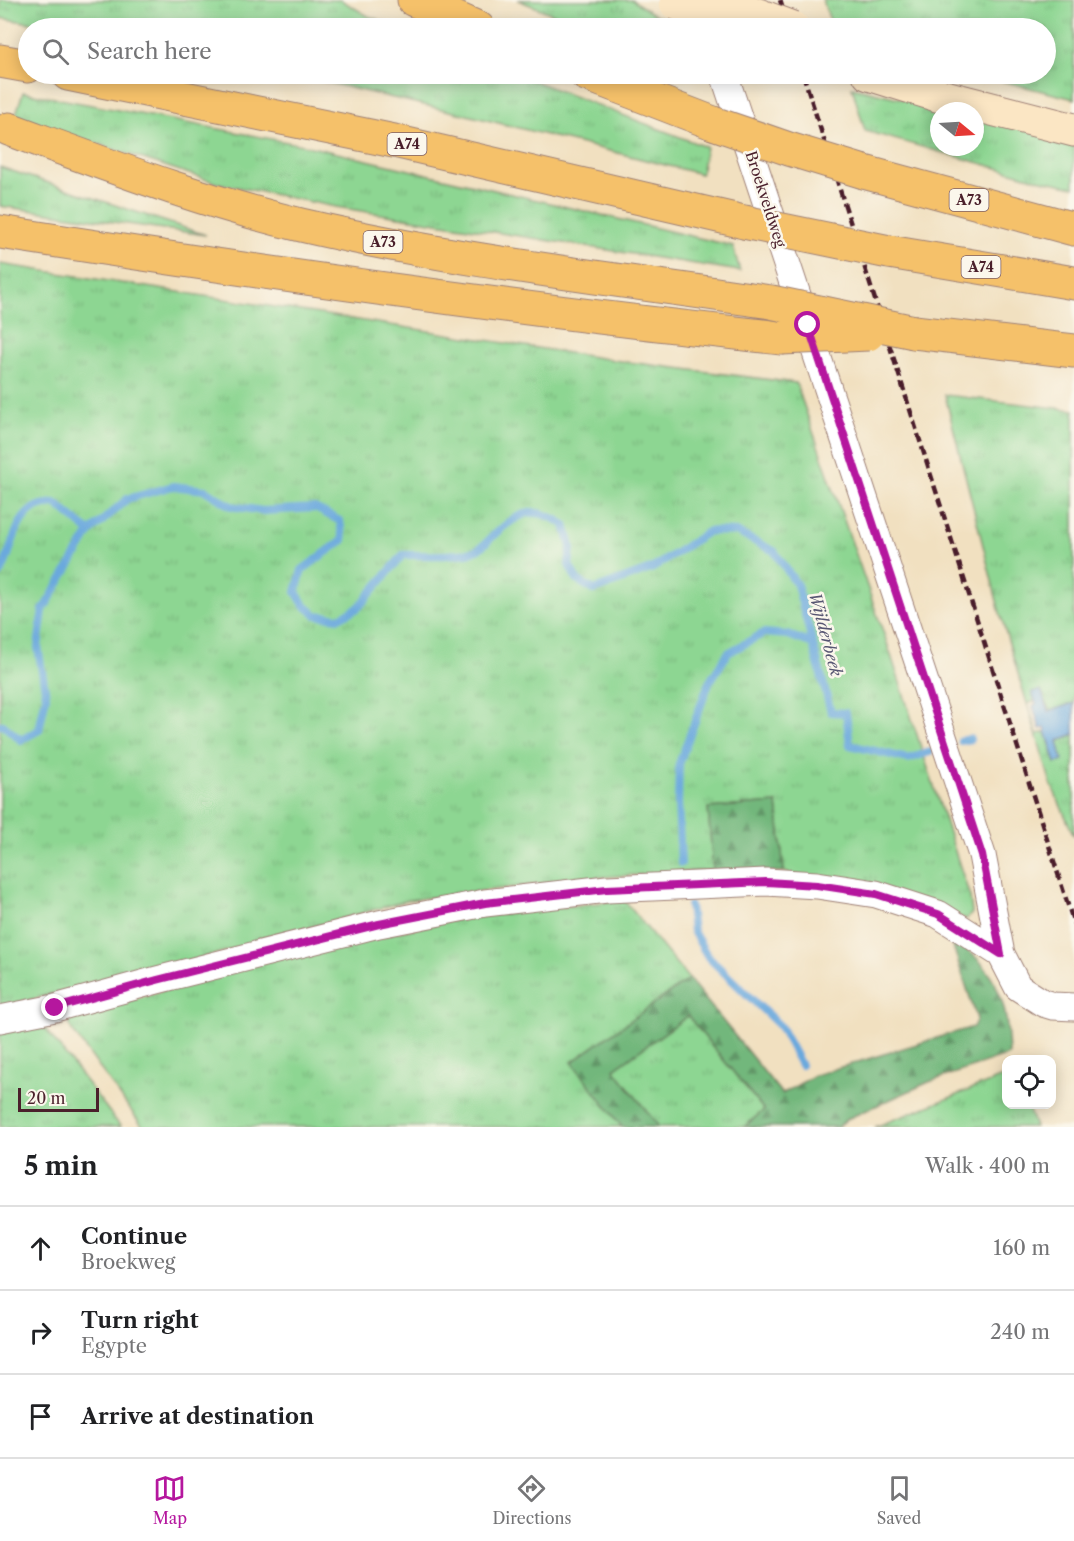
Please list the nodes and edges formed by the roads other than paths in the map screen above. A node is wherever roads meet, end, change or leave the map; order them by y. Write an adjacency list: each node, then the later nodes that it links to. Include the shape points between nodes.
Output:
1 (414, 0): 4 (highway)
2 (718, 0): 7 (main road, bridge)
3 (681, 1): 5 (street); 6 (main road, bridge)
4 (455, 18)
5 (699, 18)
6 (720, 18)
7 (766, 18)
8 (0, 61): 9 (highway)
9 (18, 64)
10 (117, 84): 20 (highway, A74, bridge, via 394,141 744,222 889,252)
11 (612, 84): 18 (highway, A73, bridge, via 789,149)
12 (727, 84): 21 (street, Broekveldweg)
13 (901, 84): 17 (main road)
14 (970, 84): 15 (main road)
15 (1074, 110)
16 (9, 129): 22 (highway, A73, bridge, via 194,196 301,225 407,247 771,302)
17 (1074, 130)
18 (1074, 229)
19 (0, 232): 21 (highway, via 626,321)
20 (1074, 283)
21 (795, 332): 22 (highway, bridge); 24 (street, Broekveldweg, via 982,855)
22 (914, 332): 23 (highway, A73)
23 (1074, 351)
24 (1001, 954): 25 (street, via 1018,987 1042,1003); 26 (street, via 938,914 876,894 766,882 607,889 485,903 379,924)
25 (1074, 1007)
26 (0, 1019)

